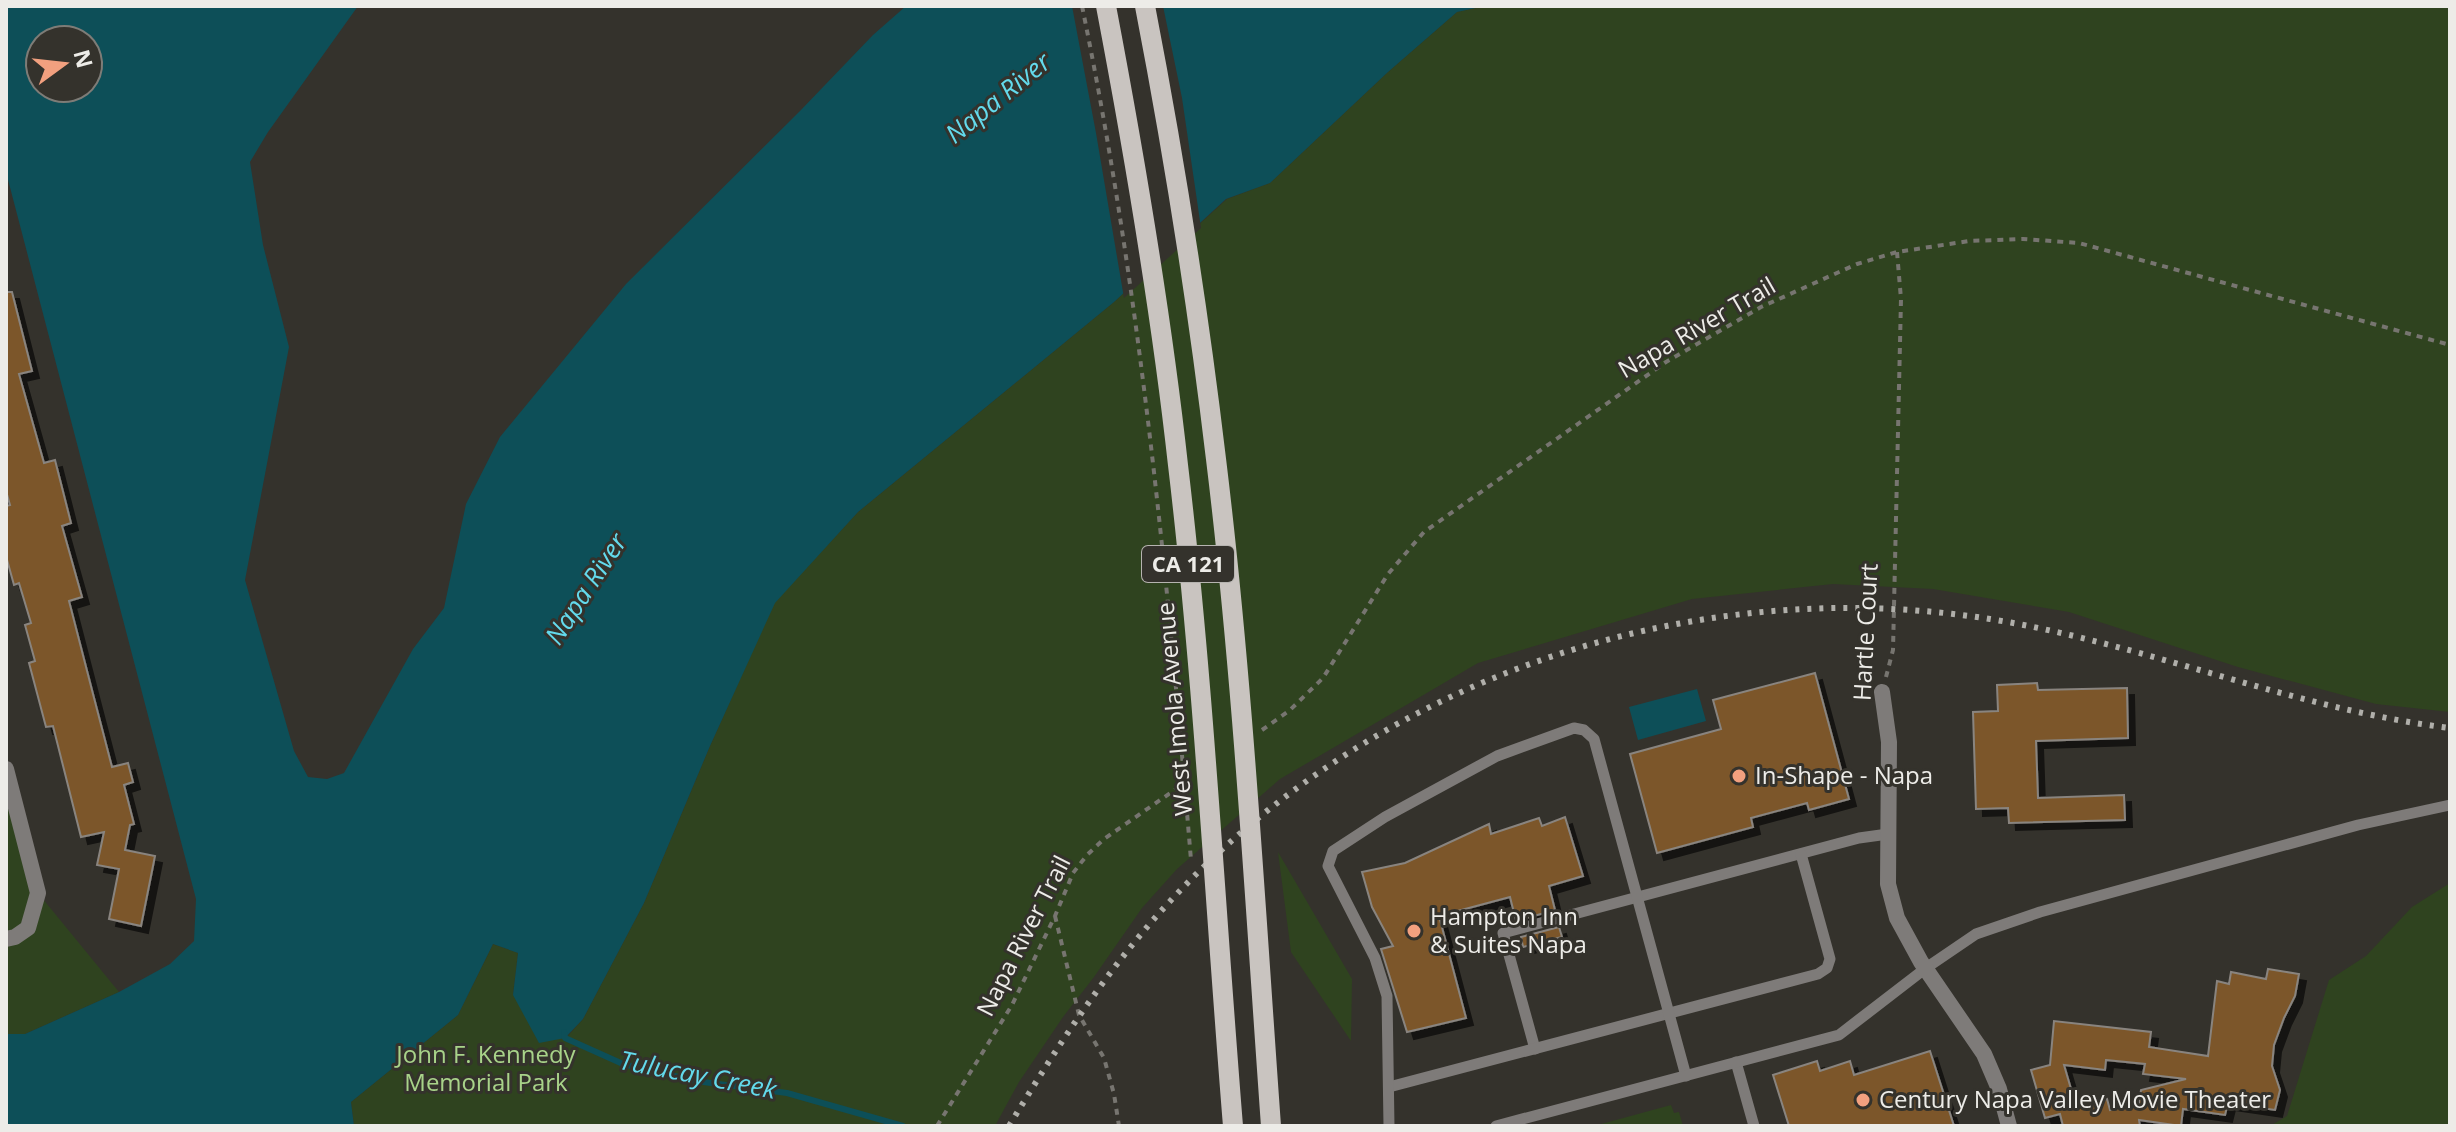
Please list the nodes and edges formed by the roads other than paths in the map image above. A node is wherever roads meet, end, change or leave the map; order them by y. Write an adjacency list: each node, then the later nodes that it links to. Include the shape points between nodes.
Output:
1 (1106, 6): 16 (main road, West Imola Avenue / CA 121, bridge, via 1154,285 1178,464)
2 (1145, 6): 17 (main road, CA 121, bridge, via 1166,114 1216,459)
3 (1882, 692): 6 (street, Hartle Court, via 1889,742)
4 (6, 769): 9 (street, via 38,893 28,928)
5 (2450, 805): 10 (lane, via 2040,912 1976,934)
6 (1888, 834): 7 (lane); 10 (street, Hartle Court, via 1888,884 1897,918)
7 (1801, 854): 8 (lane); 11 (lane, via 1830,959 1827,968)
8 (1637, 898): 11 (lane); 12 (lane, via 1503,933); 15 (lane, via 1594,739 1574,728 1497,756 1333,851 1328,866 1375,958 1387,996)
9 (6, 939)
10 (1926, 968): 13 (lane, via 1839,1035); 21 (street, Hartle Court, via 1984,1054)
11 (1668, 1013): 12 (lane); 14 (lane)
12 (1535, 1049): 15 (lane)
13 (1736, 1062): 14 (lane); 20 (lane)
14 (1686, 1076): 19 (lane)
15 (1389, 1087): 18 (lane)
16 (1233, 1126)
17 (1271, 1126)
18 (1389, 1126)
19 (1496, 1126)
20 (1754, 1126)
21 (2009, 1126)

